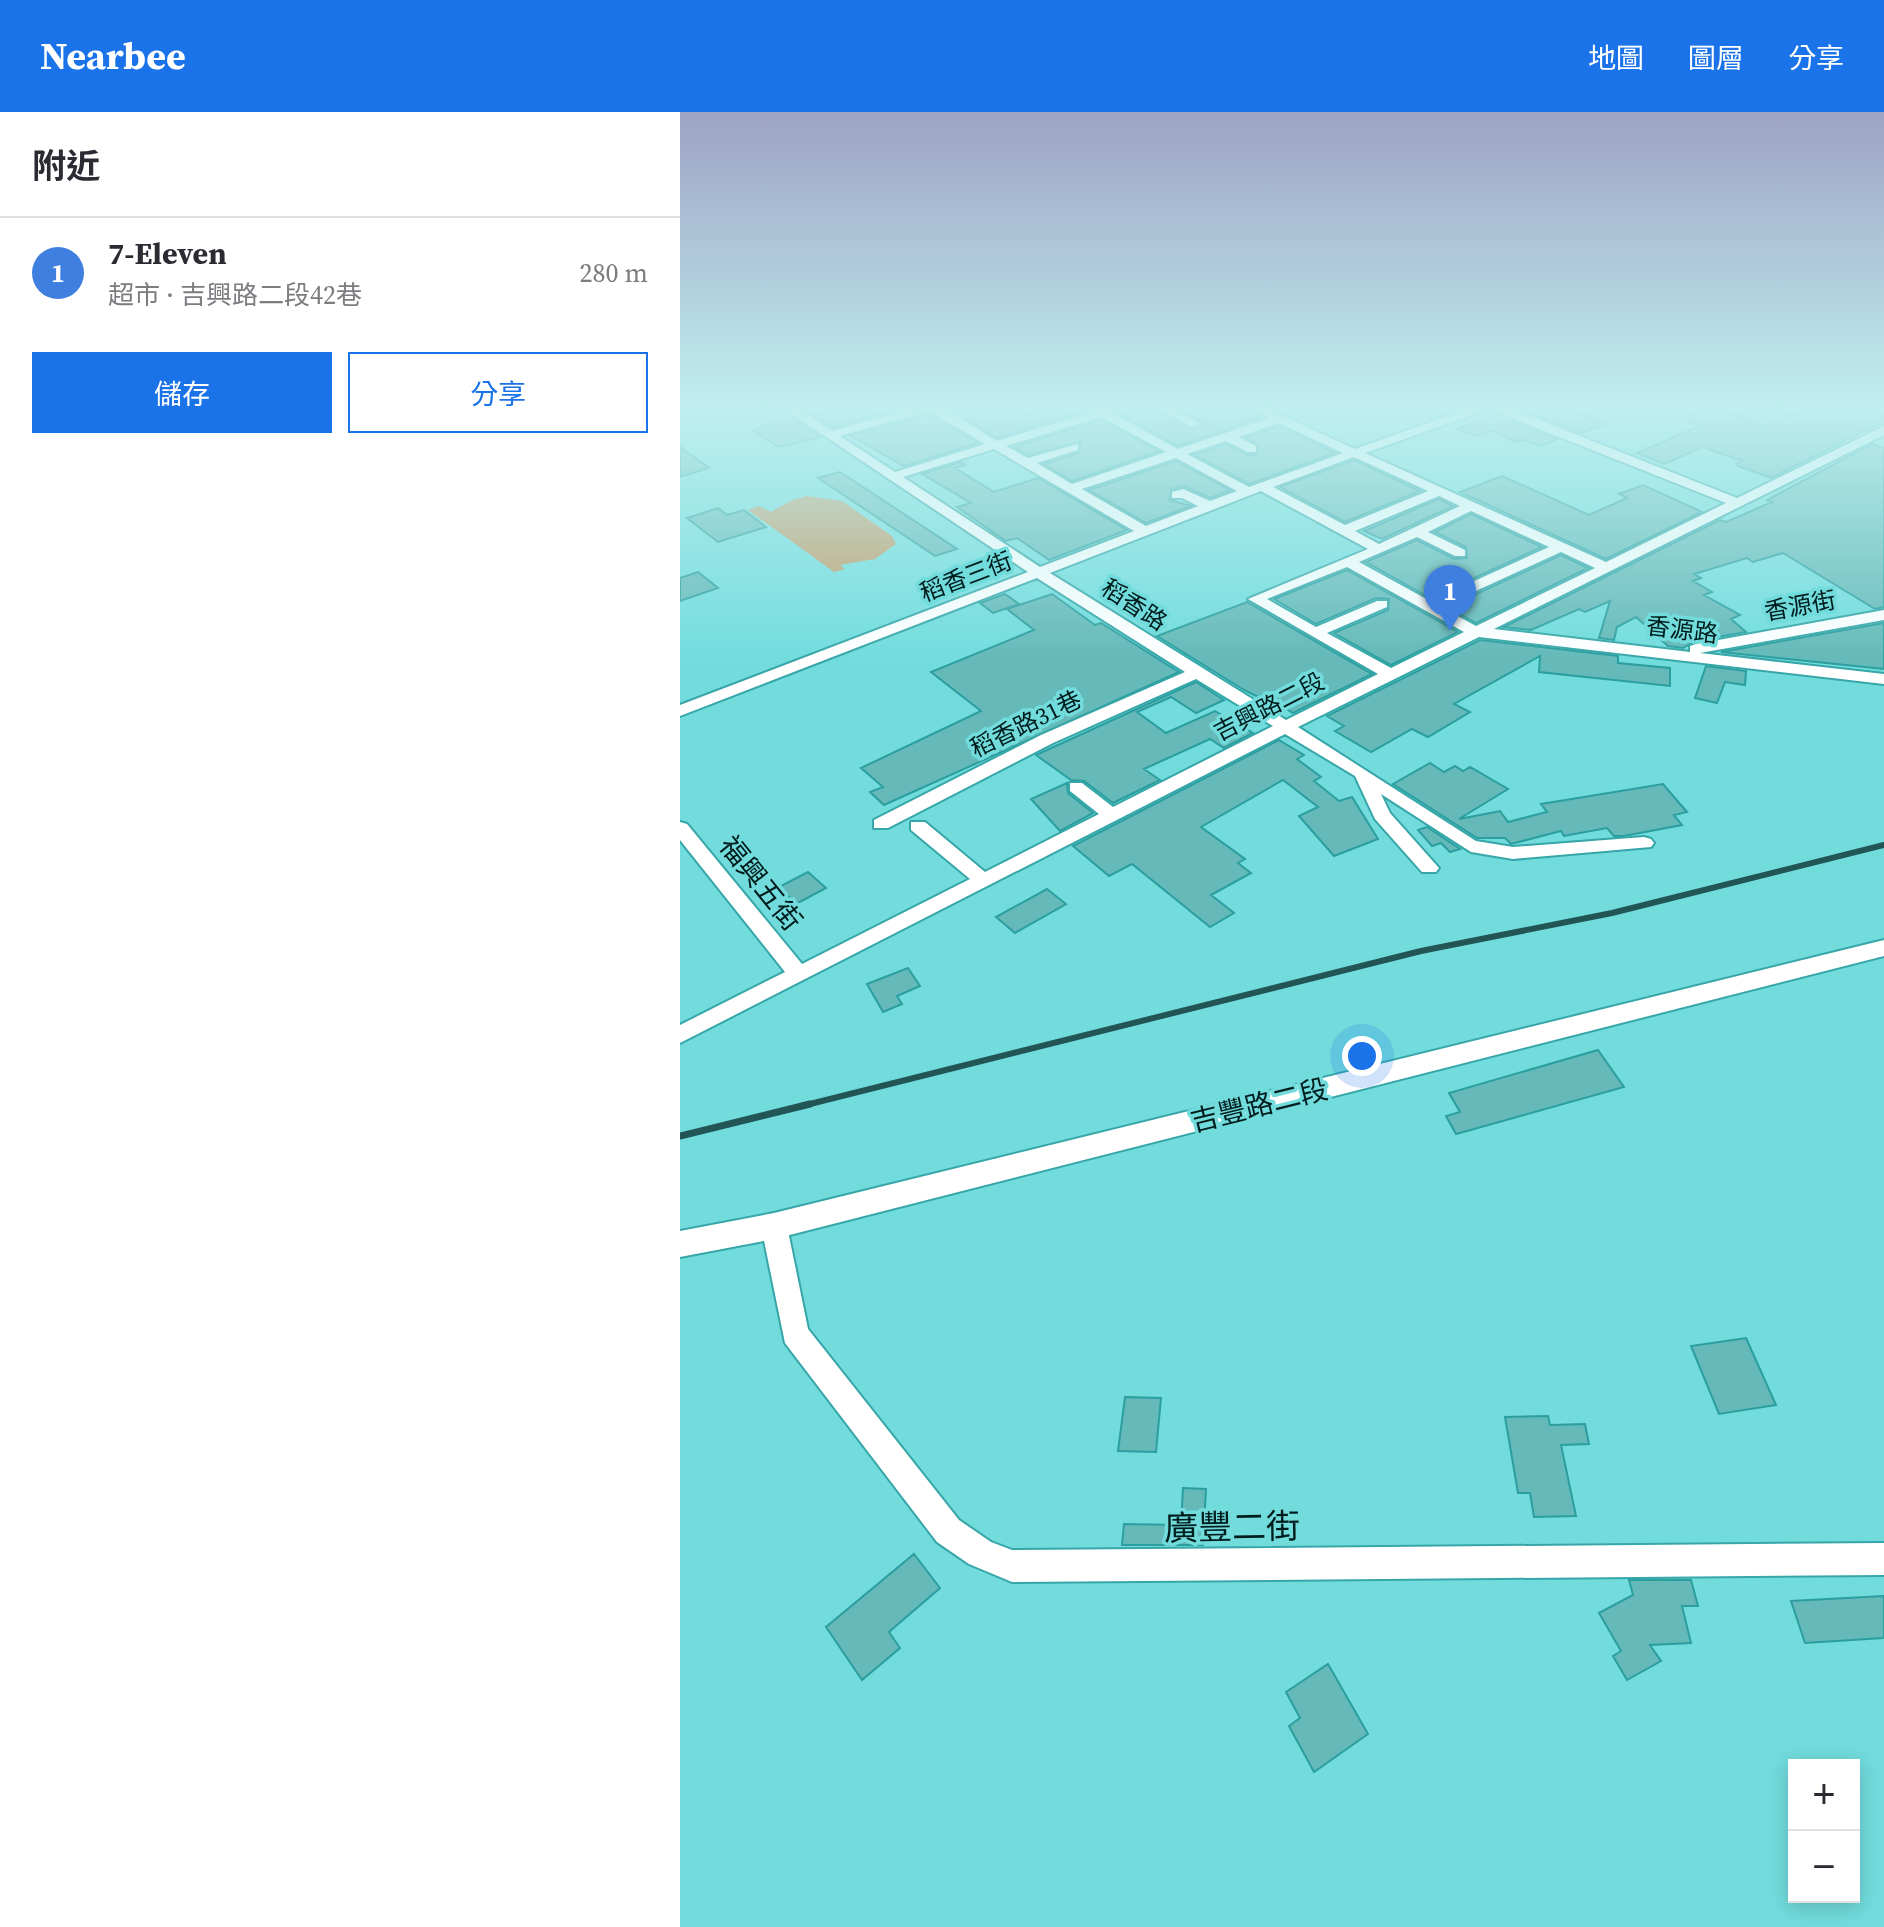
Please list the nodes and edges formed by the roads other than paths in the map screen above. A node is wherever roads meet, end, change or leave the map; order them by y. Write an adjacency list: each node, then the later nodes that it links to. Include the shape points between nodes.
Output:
1 (917, 491): 20 (street, 稻香路)
2 (1077, 491): 12 (street)
3 (1252, 491): 11 (street, 稻香三街)
4 (1260, 491): 13 (street)
5 (1440, 491): 10 (street); 13 (street)
6 (1707, 491): 9 (street)
7 (1763, 491): 9 (street, 吉興路二段)
8 (1177, 495): 11 (street, via 1184,493)
9 (1738, 503): 19 (street, 吉興路二段)
10 (1472, 506): 14 (street); 15 (street)
11 (1211, 507): 12 (street, 稻香三街)
12 (1145, 531): 20 (street, 稻香三街)
13 (1343, 531): 16 (street)
14 (1416, 531): 16 (street); 17 (street)
15 (1563, 546): 19 (street); 22 (street)
16 (1379, 549): 18 (street)
17 (1460, 553)
18 (1348, 562): 22 (street); 25 (street, via 1255,599)
19 (1607, 568): 24 (street, 吉興路二段)
20 (1043, 573): 27 (street, 稻香路); 30 (street, 稻香三街)
21 (1382, 604): 25 (street)
22 (1430, 607): 24 (street)
23 (1884, 615): 26 (street, 香源街)
24 (1475, 632): 26 (street, 香源路); 28 (street, 吉興路二段)
25 (1314, 633): 28 (street)
26 (1677, 653): 29 (street, 香源路)
27 (1196, 673): 31 (street, 稻香路); 35 (street, 稻香路31巷, via 1047,739)
28 (1391, 675): 31 (street, 吉興路二段)
29 (1884, 679)
30 (680, 711)
31 (1287, 726): 32 (street, 稻香路); 34 (street, 吉興路二段)
32 (1362, 773): 38 (street, 稻香路, via 1471,846 1513,853); 39 (street, via 1382,815)
33 (1076, 787): 34 (street)
34 (1113, 816): 40 (street, 吉興路二段)
35 (881, 824)
36 (918, 826): 40 (street)
37 (680, 828): 42 (street, 福興五街)
38 (1644, 843)
39 (1429, 868)
40 (985, 882): 42 (street, 吉興路二段)
41 (1884, 948): 44 (main road, 吉豐路二段)
42 (798, 974): 43 (street, 吉興路二段)
43 (680, 1035)
44 (774, 1226): 45 (main road, 吉豐路二段); 46 (street, 廣豐二街, via 795,1334 948,1531 1012,1566)
45 (680, 1244)
46 (1884, 1559)

